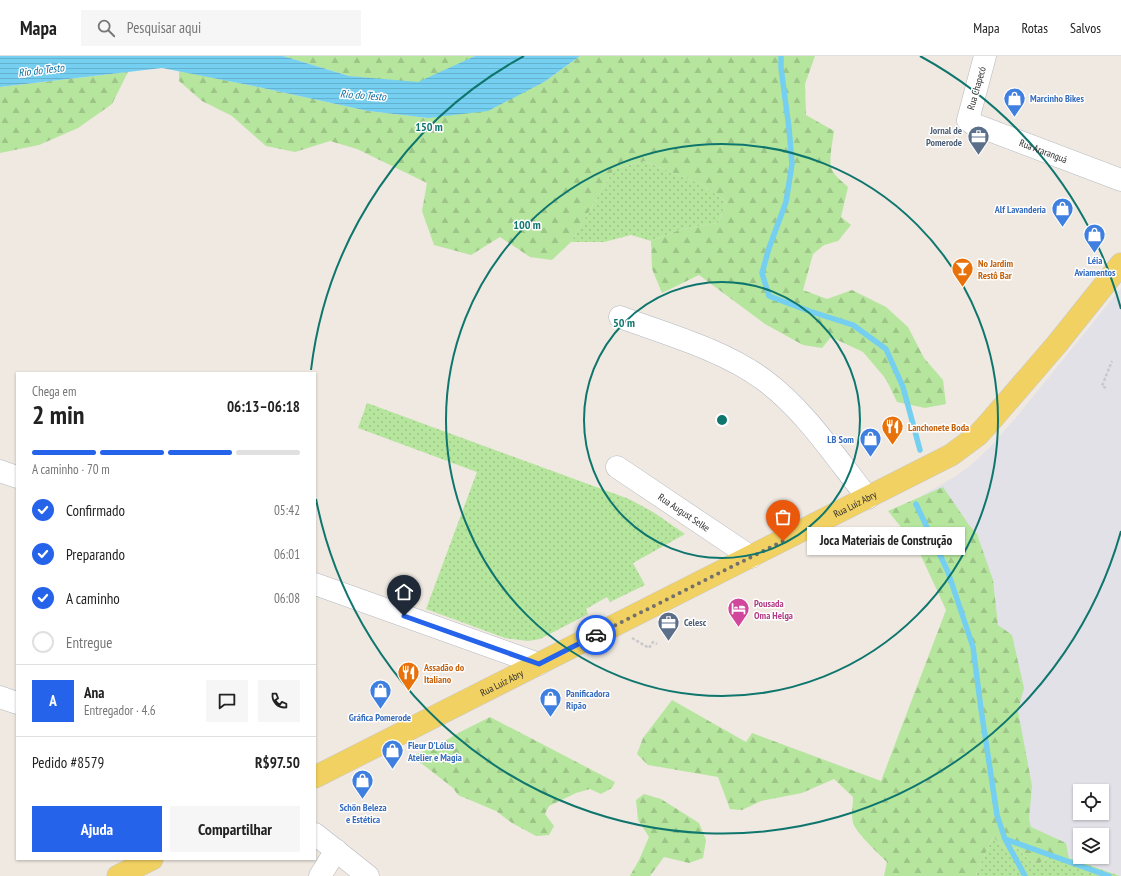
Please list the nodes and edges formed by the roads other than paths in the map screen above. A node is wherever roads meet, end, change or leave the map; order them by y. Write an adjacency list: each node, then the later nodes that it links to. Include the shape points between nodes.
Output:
1 (985, 56): 2 (street, Rua Chapecó)
2 (968, 120): 3 (street, Rua Araranguá)
3 (1121, 180)
4 (1121, 264): 9 (main road, Rua Luiz Abry, via 1057,344 978,435 952,455)
5 (620, 317): 9 (street, via 716,353 764,379 803,416)
6 (617, 467): 10 (street, Rua August Selke)
7 (0, 471): 8 (street)
8 (16, 477)
9 (868, 498): 10 (main road, Rua Luiz Abry)
10 (750, 557): 12 (main road, Rua Luiz Abry)
11 (316, 584): 12 (street)
12 (539, 664): 15 (main road, Rua Luiz Abry)
13 (0, 697): 14 (street)
14 (16, 703)
15 (316, 776)
16 (316, 835): 17 (street)
17 (336, 850): 20 (street); 21 (street)
18 (150, 860): 19 (main road)
19 (118, 876)
20 (320, 876)
21 (368, 876)

